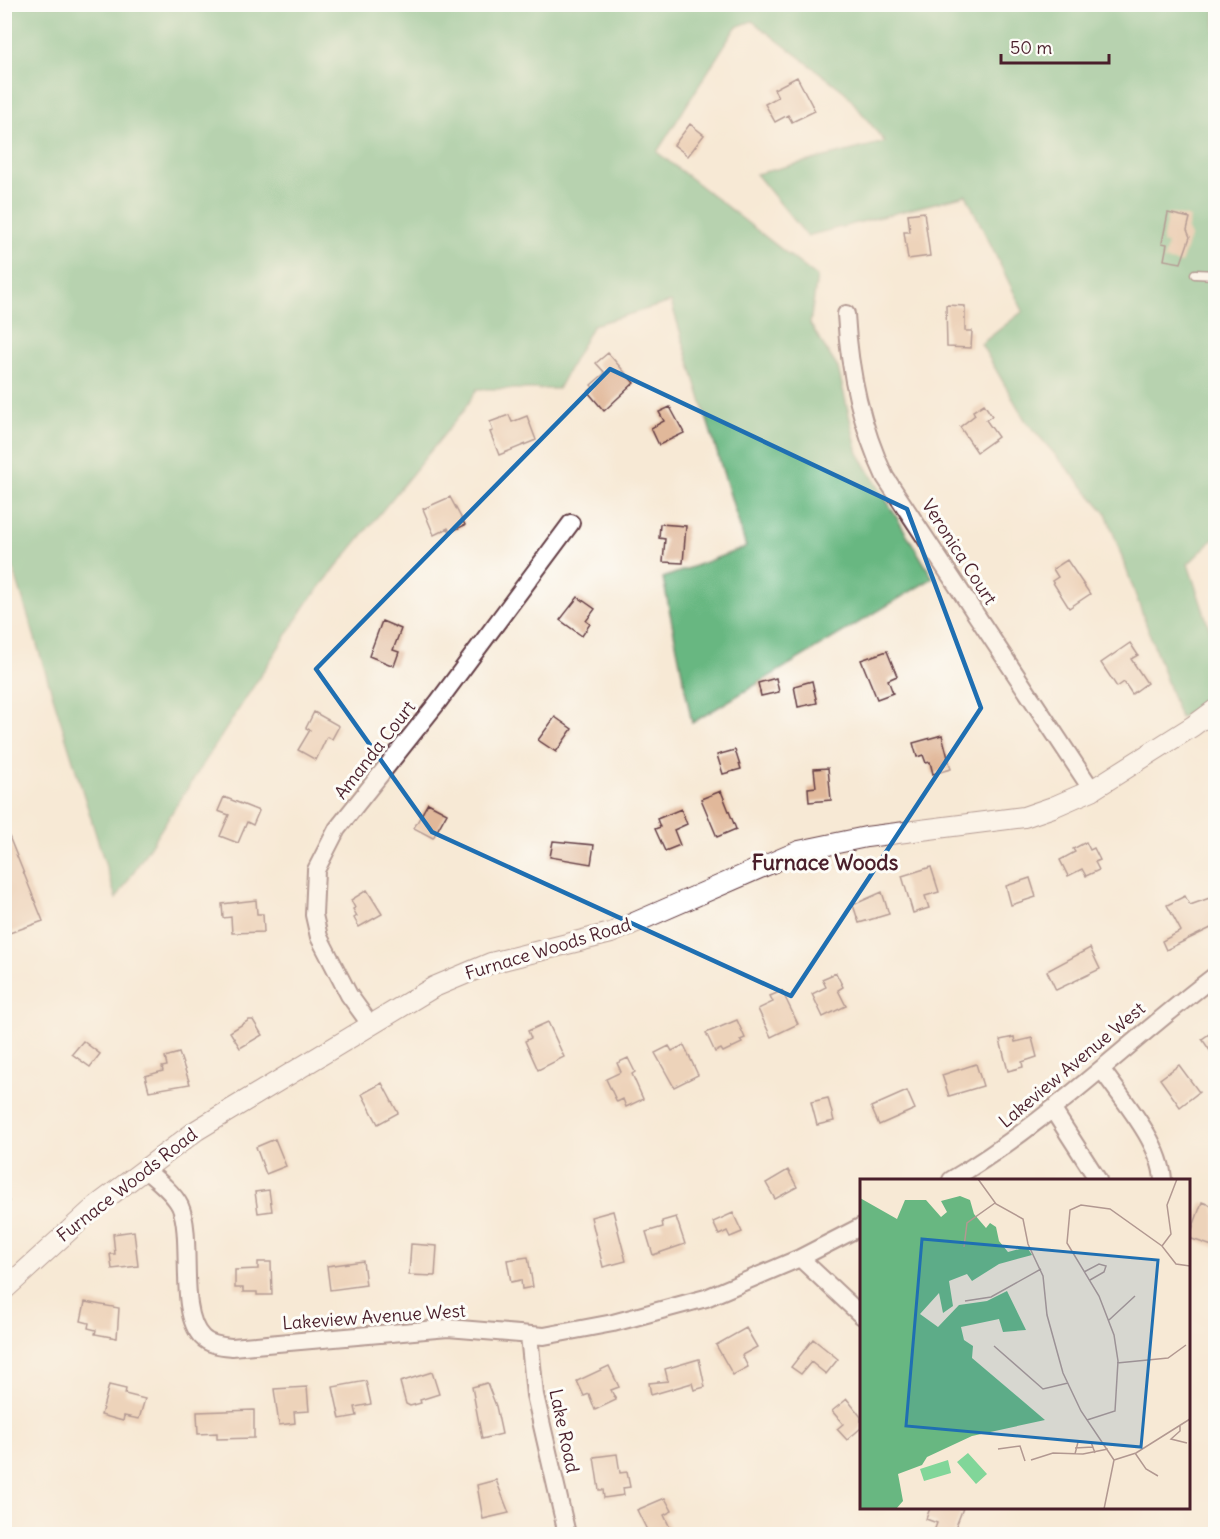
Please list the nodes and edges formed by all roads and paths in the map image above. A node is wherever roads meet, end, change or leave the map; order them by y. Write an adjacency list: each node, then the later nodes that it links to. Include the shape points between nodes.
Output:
1 (1195, 274): 2 (lane)
2 (1215, 275)
3 (846, 314): 6 (street, Veronica Court, via 861,415 885,477)
4 (571, 524): 8 (street, Amanda Court, via 337,829 316,870 314,915 319,937 349,995)
5 (1215, 709): 6 (street, Furnace Woods Road)
6 (1092, 790): 8 (street, Furnace Woods Road, via 1023,816 866,837 799,851 610,933 491,963 434,987)
7 (1215, 975): 9 (street, Lakeview Avenue West, via 1160,1017)
8 (370, 1024): 11 (street, Furnace Woods Road, via 197,1130)
9 (1102, 1070): 10 (street, Lakeview Avenue West); 14 (street, via 1140,1124 1160,1160)
10 (1053, 1110): 12 (street, Lakeview Avenue West); 13 (street)
11 (144, 1169): 17 (street, Furnace Woods Road, via 96,1206); 19 (street, Lakeview Avenue West, via 179,1205 186,1240 191,1311 203,1339 232,1347 448,1328)
12 (953, 1179)
13 (1097, 1179)
14 (1163, 1179)
15 (860, 1228): 16 (street, Lakeview Avenue West)
16 (800, 1258): 18 (street); 19 (street, Lakeview Avenue West, via 706,1298 613,1323 544,1336)
17 (4, 1290)
18 (860, 1315)
19 (529, 1335): 20 (street, Lake Road, via 535,1395)
20 (567, 1534)

